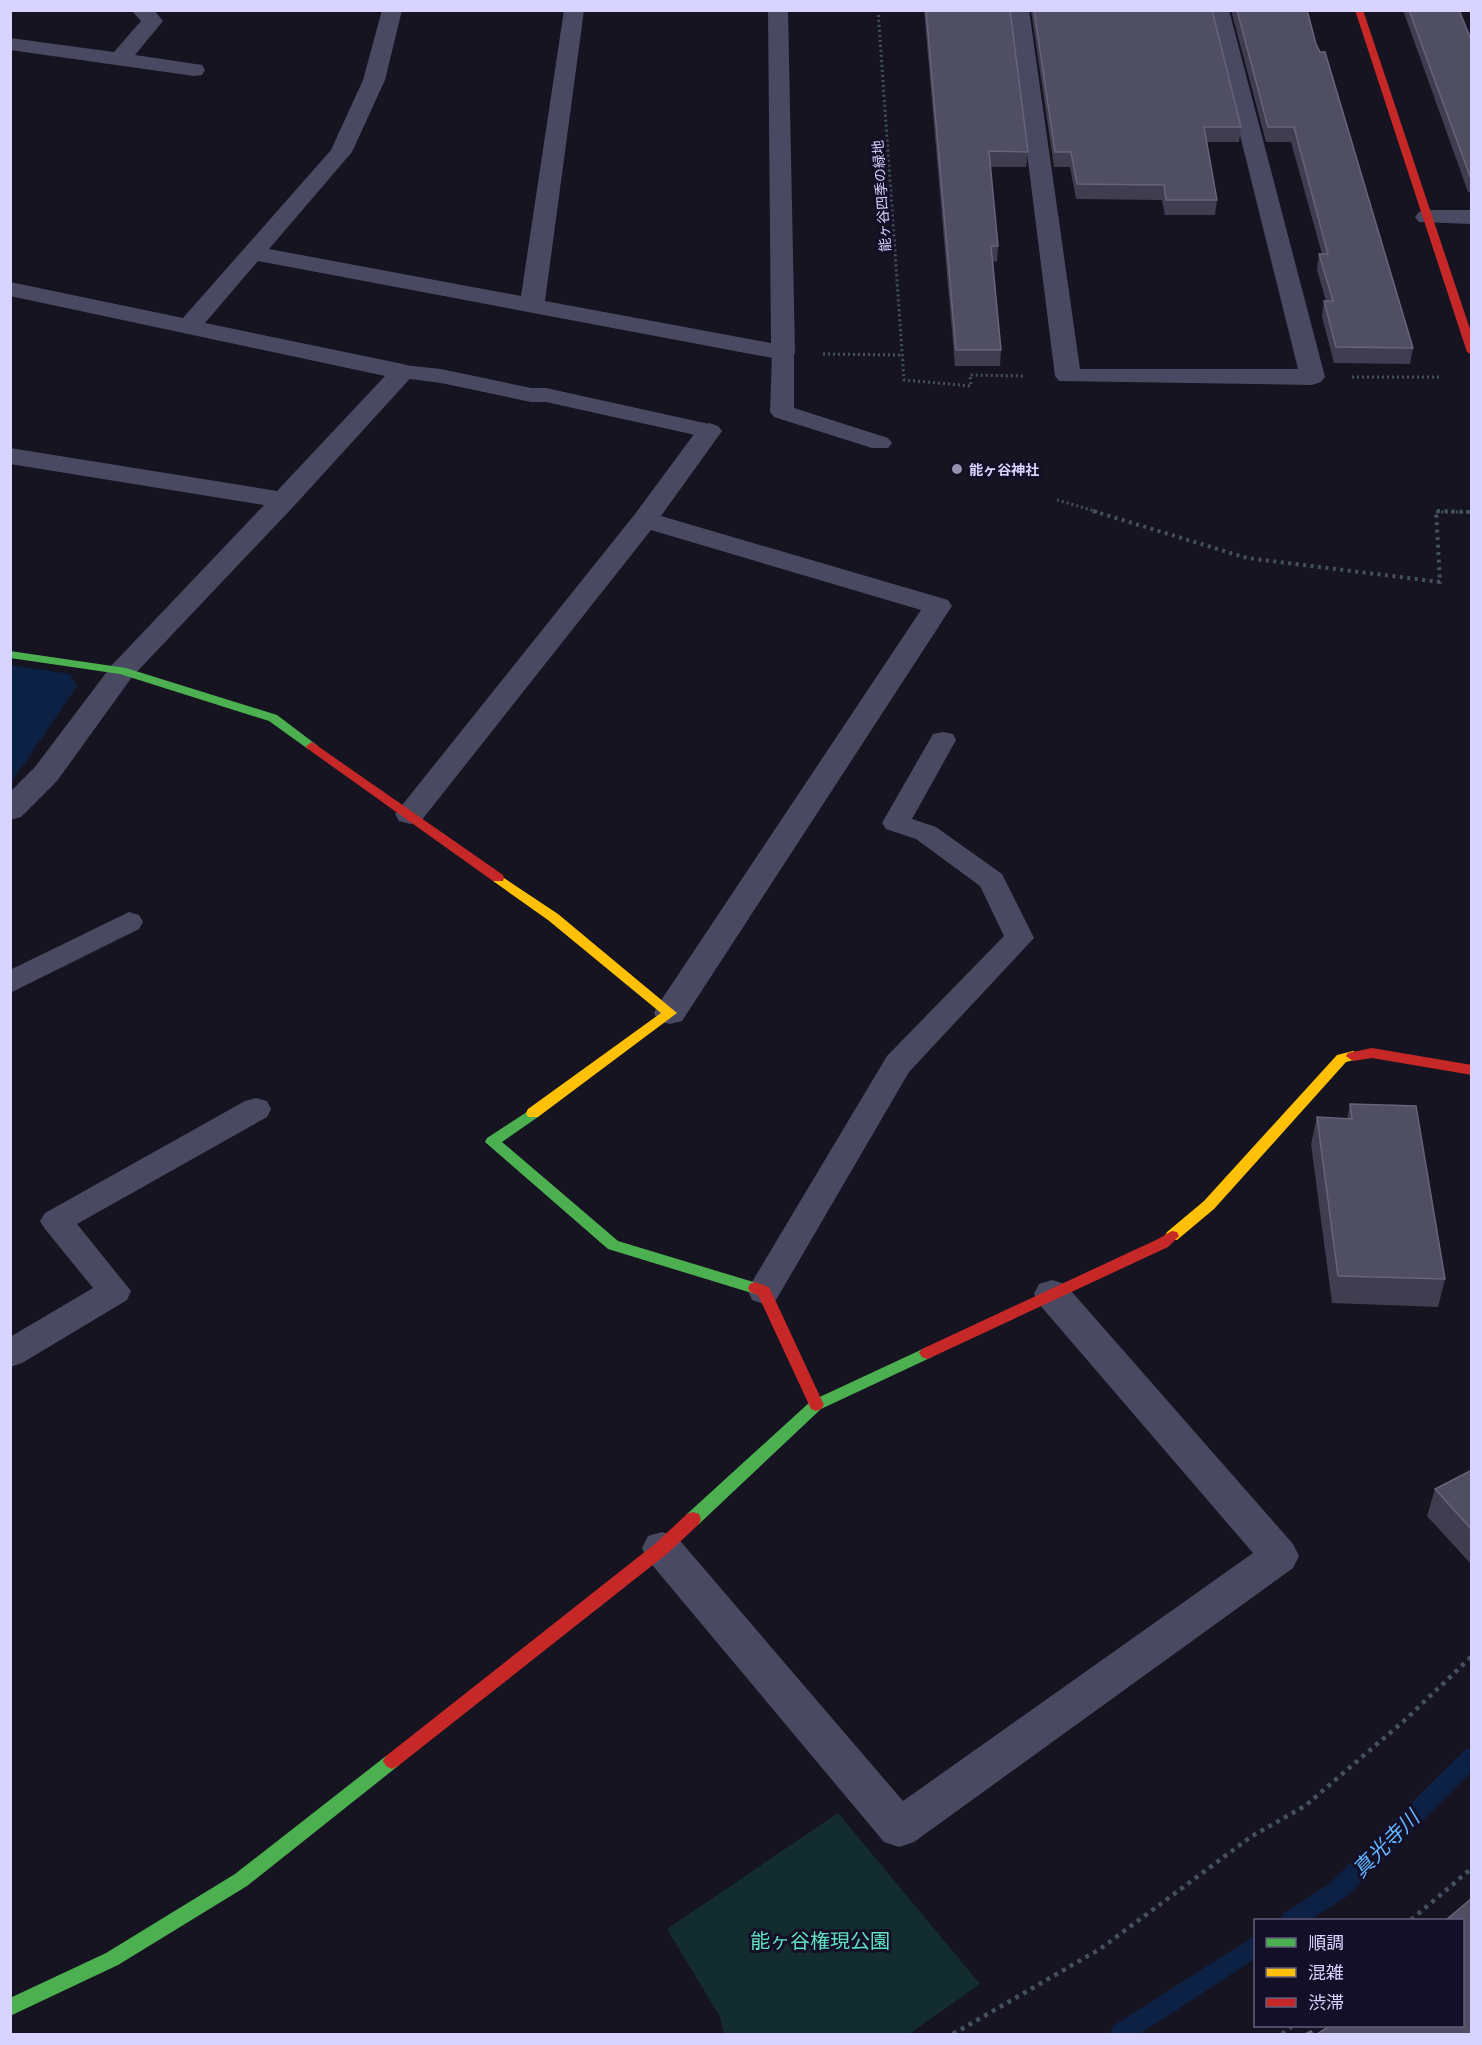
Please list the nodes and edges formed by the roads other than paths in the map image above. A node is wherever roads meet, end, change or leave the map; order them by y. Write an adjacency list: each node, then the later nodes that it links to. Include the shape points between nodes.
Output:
1 (141, 10): 9 (street, via 153,21)
2 (392, 10): 13 (street, via 374,80 341,152)
3 (574, 10): 15 (street)
4 (778, 10): 18 (street)
5 (1019, 10): 6 (street, via 1068,376 1312,376)
6 (1219, 10)
7 (1359, 10): 11 (street)
8 (10, 44): 9 (street)
9 (120, 59): 10 (street)
10 (194, 70)
11 (1427, 217): 12 (street); 17 (street)
12 (1472, 217)
13 (253, 253): 15 (street); 16 (street)
14 (10, 289): 16 (street)
15 (532, 306): 18 (street)
16 (188, 327): 19 (street)
17 (1472, 352)
18 (783, 353): 21 (lane, via 782,412)
19 (403, 372): 20 (lane, via 546,395); 23 (street)
20 (709, 431): 24 (street)
21 (880, 442)
22 (10, 456): 23 (street)
23 (285, 500): 26 (street)
24 (645, 520): 29 (street); 32 (street, via 938,606)
25 (10, 654): 26 (street)
26 (122, 671): 28 (street, via 46,774); 29 (street, via 273,718)
27 (943, 740): 35 (lane, via 896,823 926,833 992,881 1019,938 898,1064)
28 (10, 810)
29 (410, 814): 32 (street, via 553,917)
30 (129, 922): 31 (lane)
31 (10, 984)
32 (670, 1013): 35 (street, via 492,1142 613,1245)
33 (1472, 1070): 36 (street, via 1372,1053 1342,1058 1209,1205 1163,1243)
34 (256, 1109): 37 (lane, via 56,1221 115,1292)
35 (764, 1291): 38 (street)
36 (1052, 1294): 38 (street); 39 (street, via 1279,1556 899,1828)
37 (10, 1354)
38 (816, 1405): 39 (street)
39 (662, 1548): 40 (street, via 241,1880 112,1959)
40 (10, 2007)

